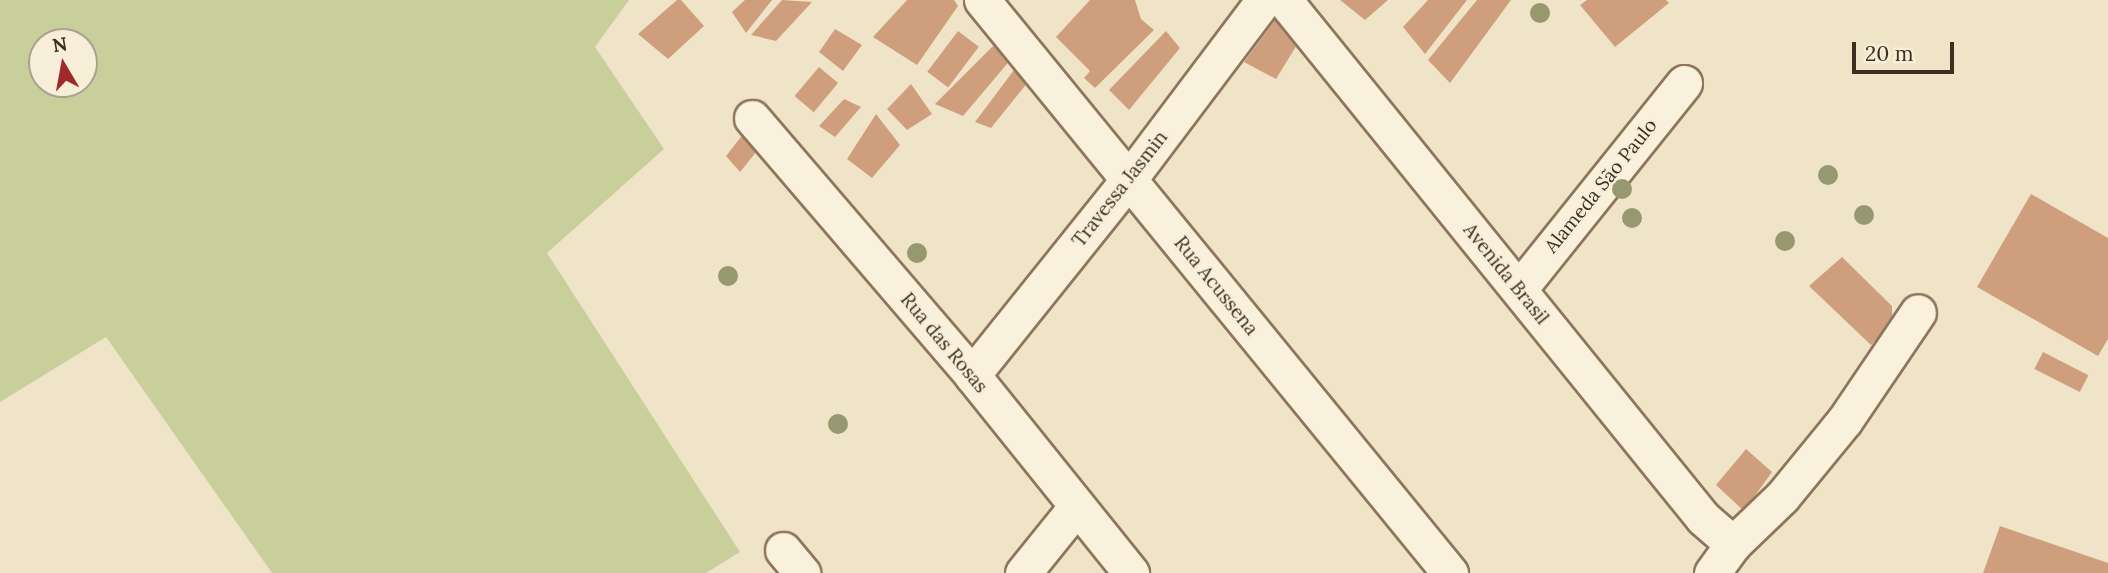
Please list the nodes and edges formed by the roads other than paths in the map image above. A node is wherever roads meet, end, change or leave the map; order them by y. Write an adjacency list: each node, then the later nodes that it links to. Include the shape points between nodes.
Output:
1 (982, 0): 6 (street, Rua Acussena)
2 (1264, 0): 6 (street, Travessa Jasmin)
3 (1284, 0): 7 (street, Avenida Brasil)
4 (1684, 83): 7 (street, Alameda São Paulo)
5 (752, 118): 9 (street, Rua das Rosas)
6 (1129, 179): 9 (street, Travessa Jasmin); 14 (street, Rua Acussena)
7 (1519, 289): 11 (street, Avenida Brasil, via 1703,518)
8 (1917, 312): 11 (street, via 1845,420 1782,497)
9 (972, 375): 10 (street, Rua das Rosas)
10 (1077, 506): 12 (street); 13 (street, Rua das Rosas)
11 (1732, 544): 15 (street)
12 (1023, 573)
13 (1131, 573)
14 (1450, 573)
15 (1712, 573)

